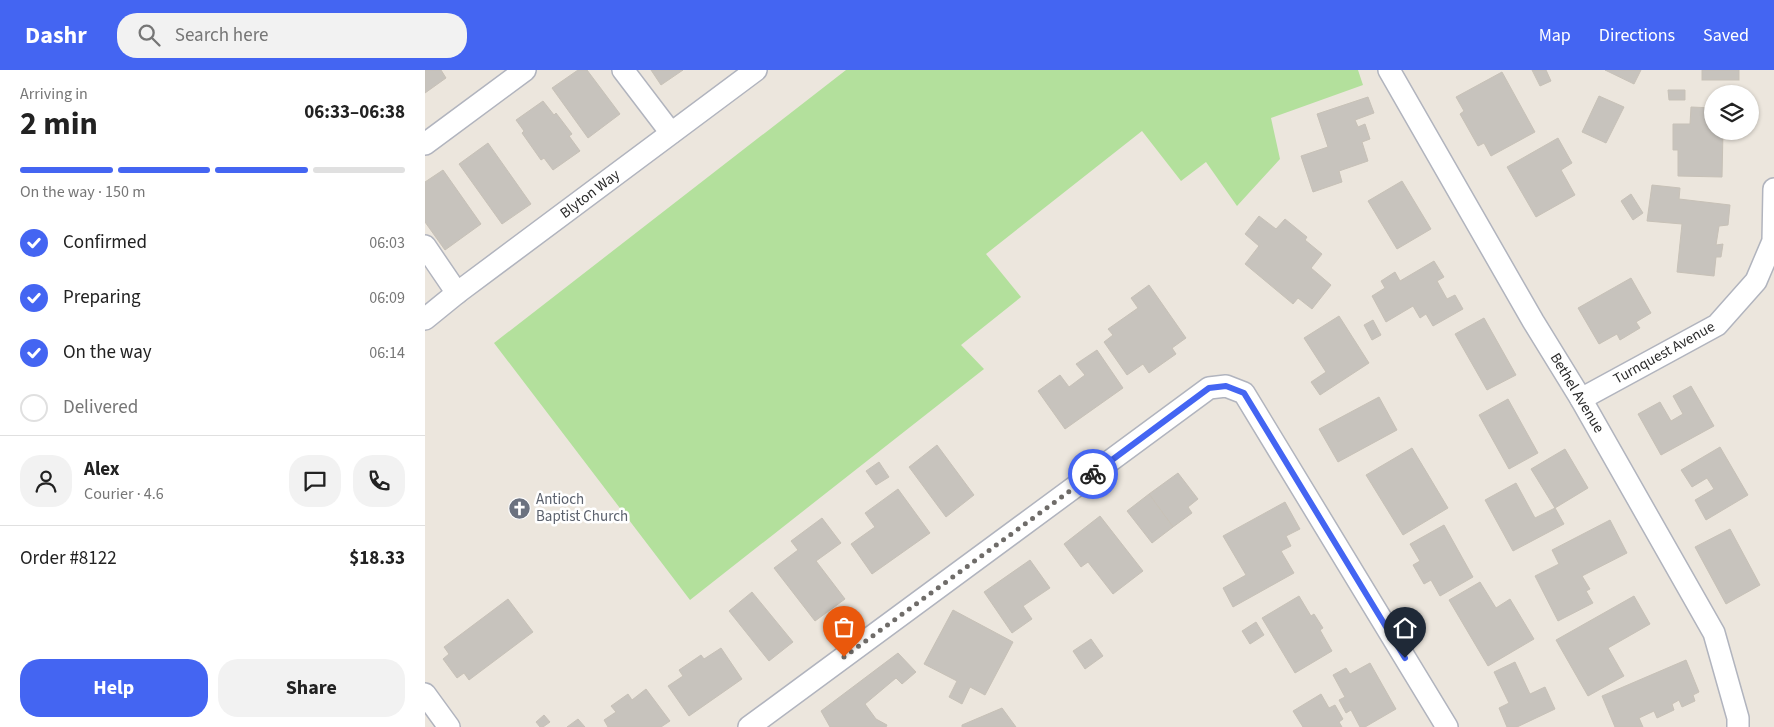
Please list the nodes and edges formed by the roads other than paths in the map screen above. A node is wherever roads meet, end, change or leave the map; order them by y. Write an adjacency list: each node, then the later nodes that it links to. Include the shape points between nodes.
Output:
1 (525, 70): 6 (street)
2 (623, 70): 5 (street)
3 (756, 70): 5 (street, Blyton Way)
4 (1389, 70): 12 (street, Bethel Avenue)
5 (671, 133): 10 (street, Blyton Way)
6 (425, 144)
7 (1774, 188): 8 (street, Turnquest Avenue)
8 (1774, 241): 12 (street, Turnquest Avenue, via 1756,280 1717,326)
9 (425, 246): 10 (street)
10 (457, 293): 11 (street, Blyton Way)
11 (425, 318)
12 (1581, 399): 17 (street, Bethel Avenue, via 1714,633)
13 (425, 694): 14 (street)
14 (449, 727)
15 (749, 727): 16 (street, via 1209,388 1226,386 1244,393)
16 (1447, 727)
17 (1738, 727)

